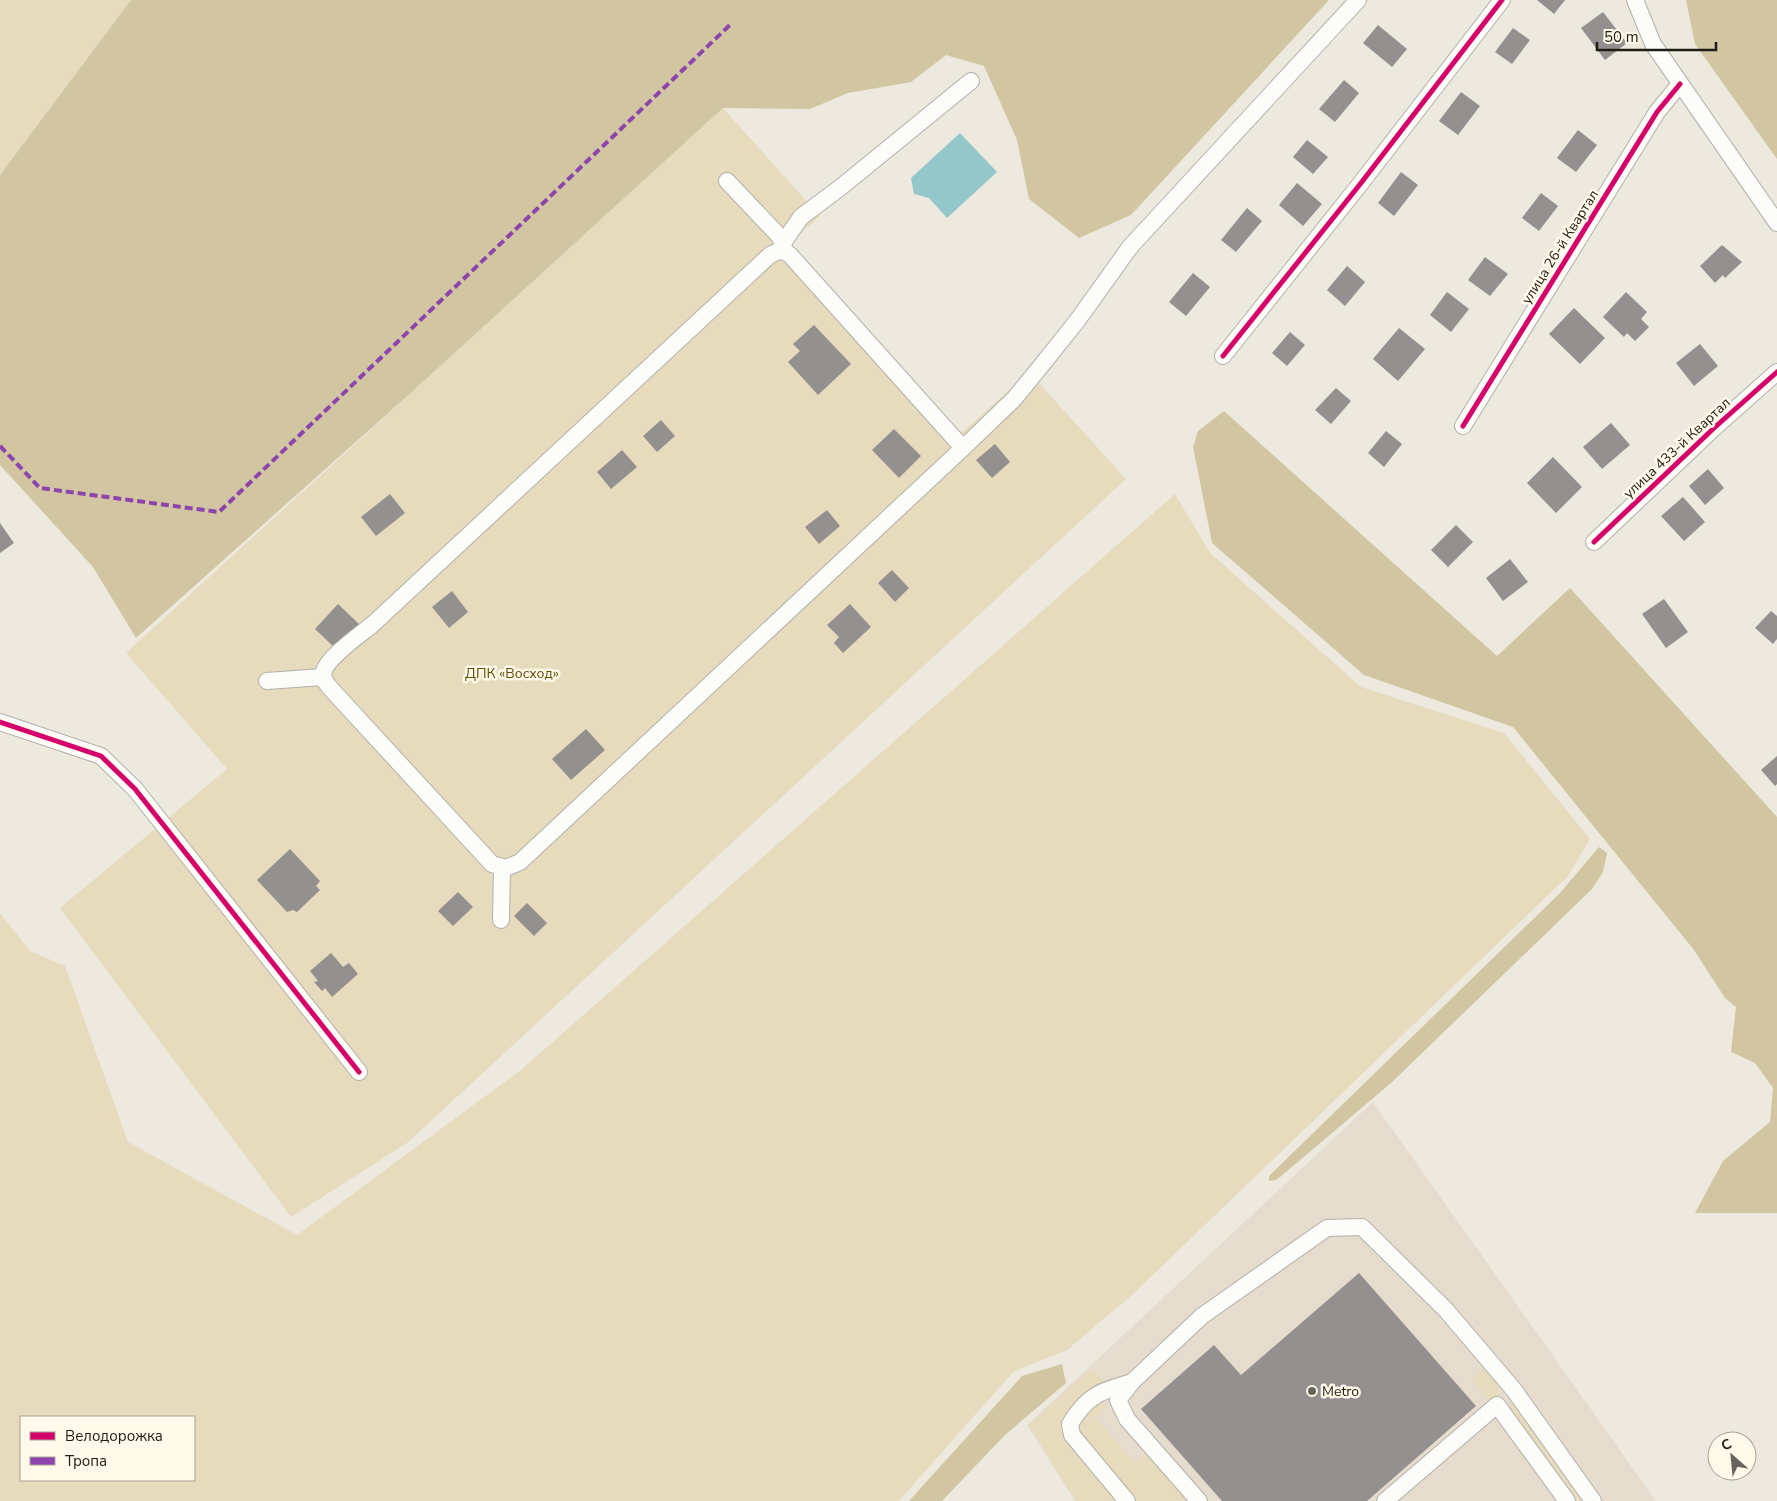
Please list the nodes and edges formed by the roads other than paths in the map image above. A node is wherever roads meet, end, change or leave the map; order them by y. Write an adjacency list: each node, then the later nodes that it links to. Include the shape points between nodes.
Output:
1 (1358, 0): 12 (street, via 1130,247 1036,373)
2 (1502, 0): 9 (street)
3 (1635, 0): 5 (street, via 1648,34)
4 (971, 81): 8 (street, via 842,187 801,216)
5 (1680, 84): 7 (street); 11 (street, улица 26-й Квартал, via 1657,112)
6 (727, 180): 8 (street)
7 (1777, 223)
8 (784, 247): 12 (street); 14 (street, via 770,255 331,660)
9 (1223, 356)
10 (1777, 372): 13 (street, улица 433-й Квартал)
11 (1462, 426)
12 (963, 448): 17 (street, via 520,862)
13 (1594, 542)
14 (323, 678): 15 (street); 17 (street, via 492,864)
15 (267, 681)
16 (0, 722): 19 (street, via 101,756 135,788)
17 (502, 867): 18 (street)
18 (501, 920)
19 (359, 1072)
20 (1132, 1382): 21 (street, via 1202,1316 1327,1228 1362,1227 1446,1310); 23 (street, via 1101,1391 1078,1410 1070,1424 1072,1435); 24 (street, via 1118,1400 1127,1419)
21 (1514, 1390): 22 (street); 27 (street)
22 (1497, 1404): 25 (street); 26 (street)
23 (1126, 1501)
24 (1199, 1501)
25 (1385, 1501)
26 (1567, 1501)
27 (1593, 1501)

